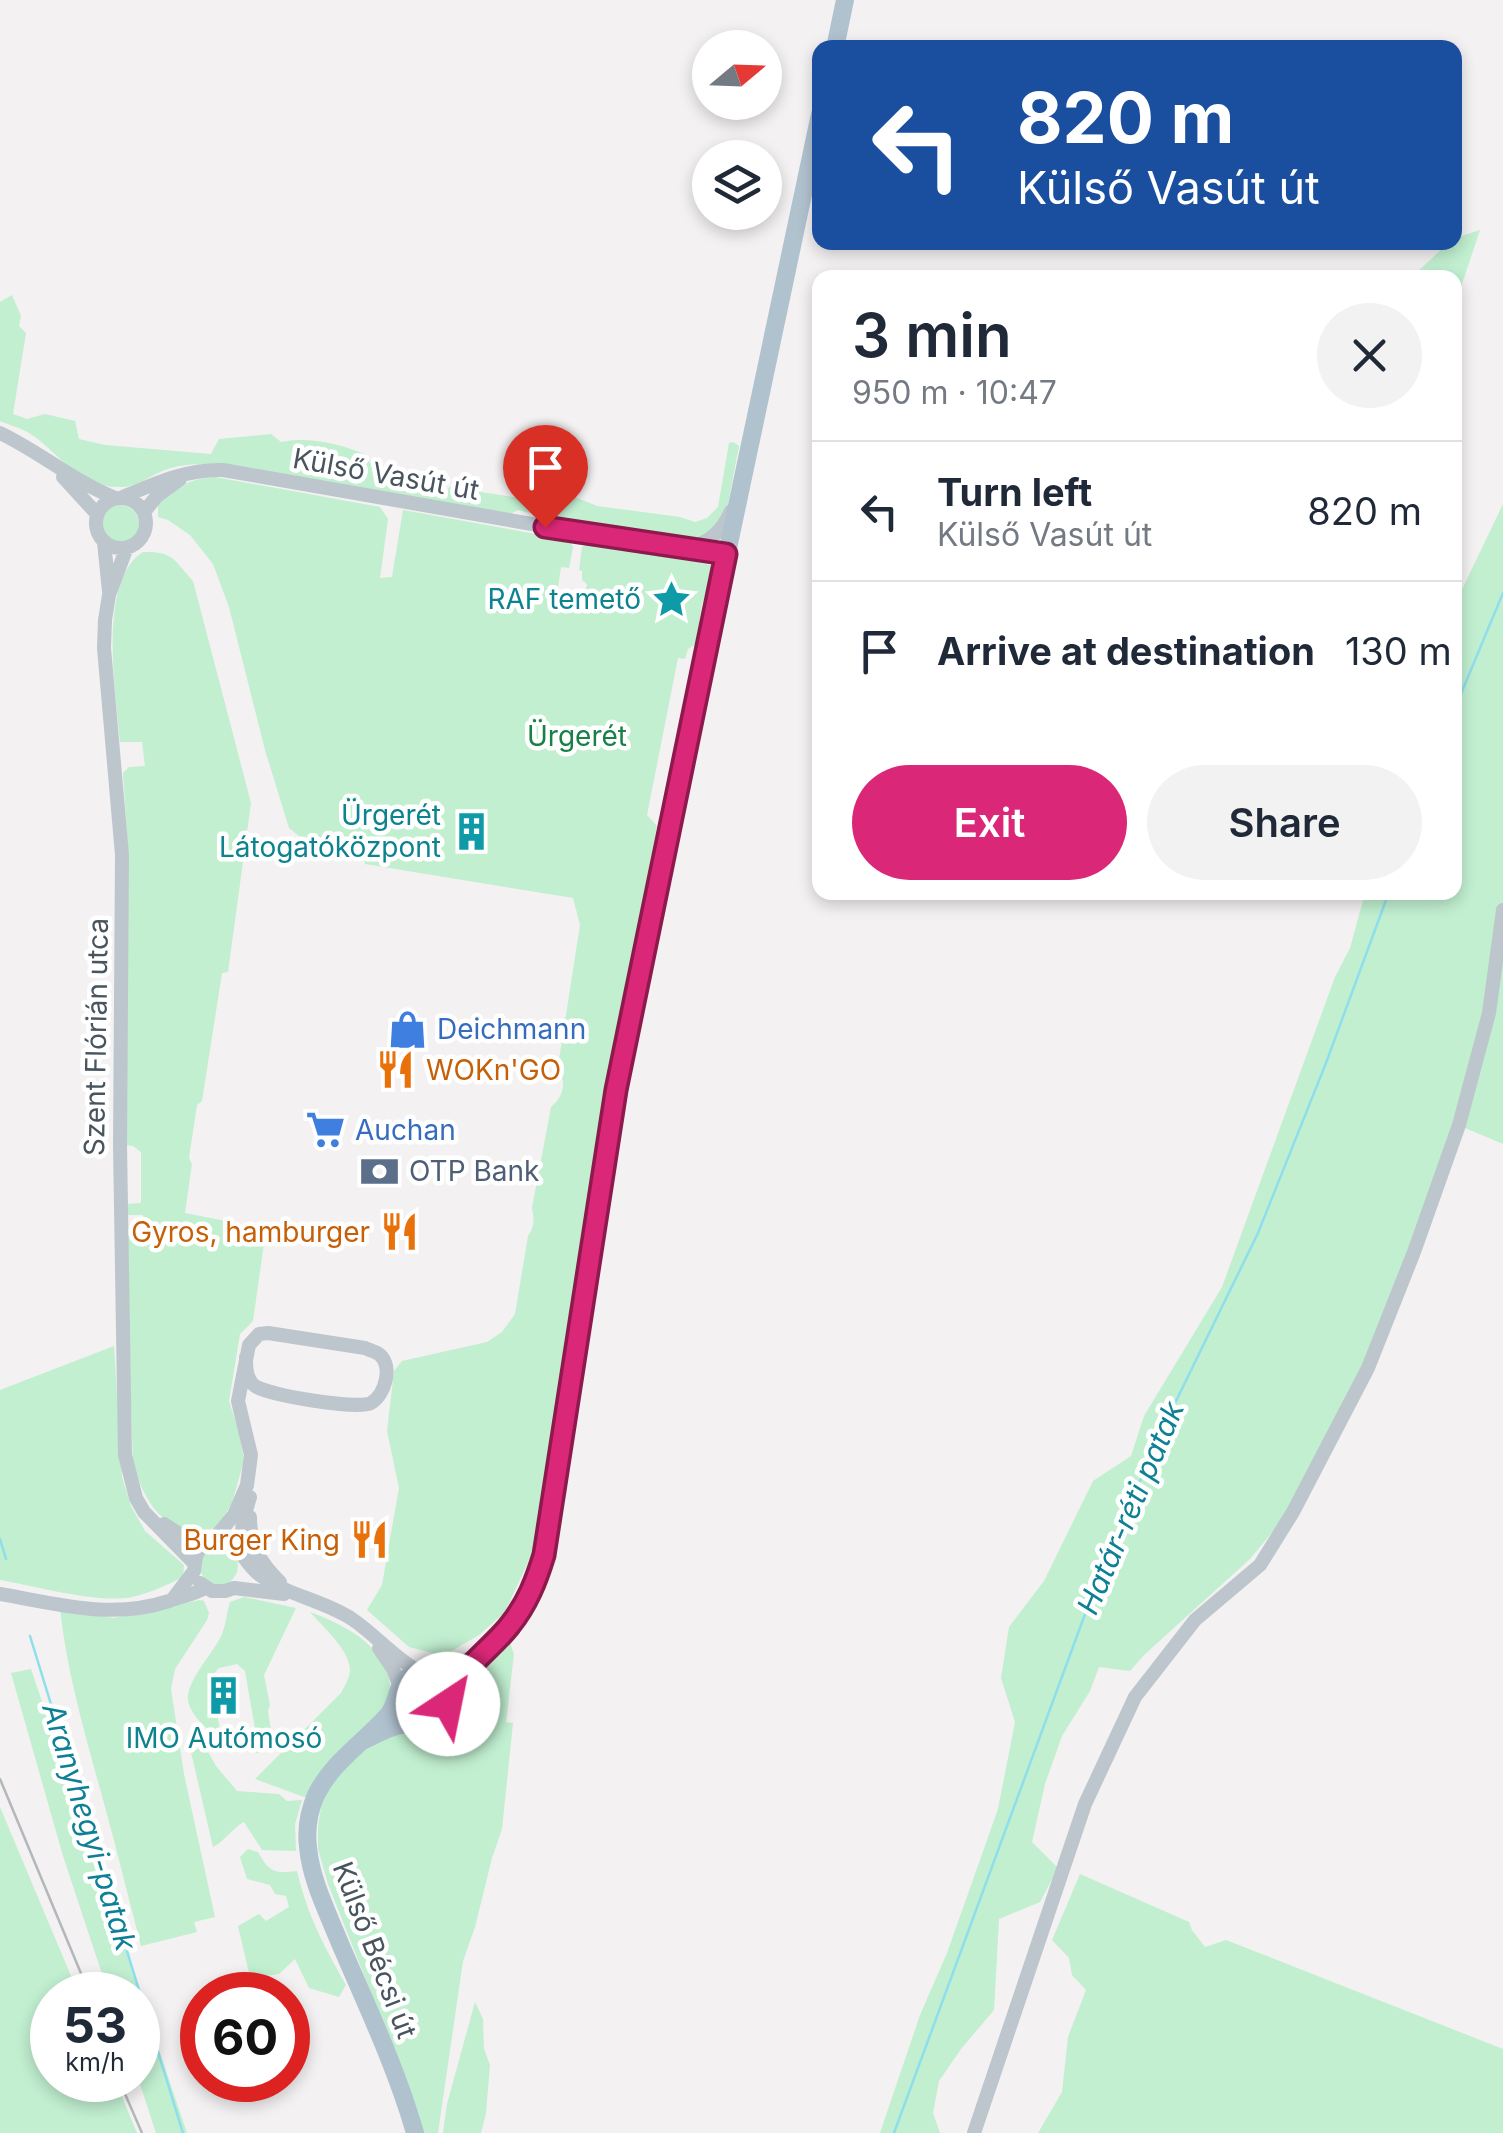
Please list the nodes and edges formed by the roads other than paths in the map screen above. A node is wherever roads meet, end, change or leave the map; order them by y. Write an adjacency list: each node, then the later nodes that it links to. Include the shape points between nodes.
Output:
1 (845, 0): 2 (main road)
2 (836, 40)
3 (812, 152): 7 (main road)
4 (0, 433): 5 (street)
5 (54, 466): 8 (street); 10 (street)
6 (193, 470): 8 (street, Külső Vasút út); 9 (street); 13 (street, Külső Vasút út)
7 (740, 490): 13 (street, via 720,532); 14 (main road)
8 (119, 498): 9 (street); 10 (street)
9 (144, 512): 12 (street, via 144,533)
10 (97, 514): 11 (street)
11 (104, 542): 12 (street); 15 (street, Szent Flórián utca)
12 (127, 548): 15 (street, Szent Flórián utca)
13 (689, 548): 14 (street, Külső Vasút út)
14 (726, 554): 31 (main road, via 616,1090 544,1555 524,1607)
15 (109, 595): 20 (street, Szent Flórián utca, via 104,648 122,855 120,1164 124,1430)
16 (1503, 910): 17 (street)
17 (1496, 1014): 38 (street, via 1368,1368 1293,1512 1260,1565 1195,1620 1135,1697 1086,1804)
18 (246, 1357): 19 (street, via 248,1378); 19 (street, via 254,1338 268,1333 366,1348 385,1364 384,1388 364,1405); 22 (street, via 238,1401 250,1472 234,1514)
19 (273, 1393): 21 (street, via 249,1407 256,1455)
20 (131, 1479): 22 (street, Szent Flórián utca, via 165,1525); 24 (street, Szent Flórián utca, via 144,1512)
21 (251, 1494): 23 (street); 28 (street, via 254,1546)
22 (210, 1542): 23 (street, via 226,1541); 24 (street)
23 (242, 1554): 26 (street, via 244,1575); 28 (street, via 259,1575)
24 (194, 1567): 25 (street); 29 (street)
25 (205, 1588): 26 (street); 29 (street)
26 (234, 1588): 28 (street)
27 (0, 1594): 29 (street, via 113,1612)
28 (295, 1596): 30 (street, via 338,1611)
29 (172, 1600)
30 (367, 1631): 32 (street); 33 (street, via 393,1670)
31 (493, 1644): 32 (main road, via 460,1666); 34 (main road)
32 (428, 1674): 33 (main road, via 410,1676); 34 (main road, via 445,1684)
33 (398, 1693): 35 (main road, via 404,1714); 36 (main road, Külső Bécsi út, via 388,1716)
34 (448, 1697): 35 (main road, via 440,1718)
35 (418, 1723): 36 (main road)
36 (362, 1741): 37 (main road, Külső Bécsi út, via 316,1795 307,1844 316,1884)
37 (415, 2133)
38 (974, 2133)

